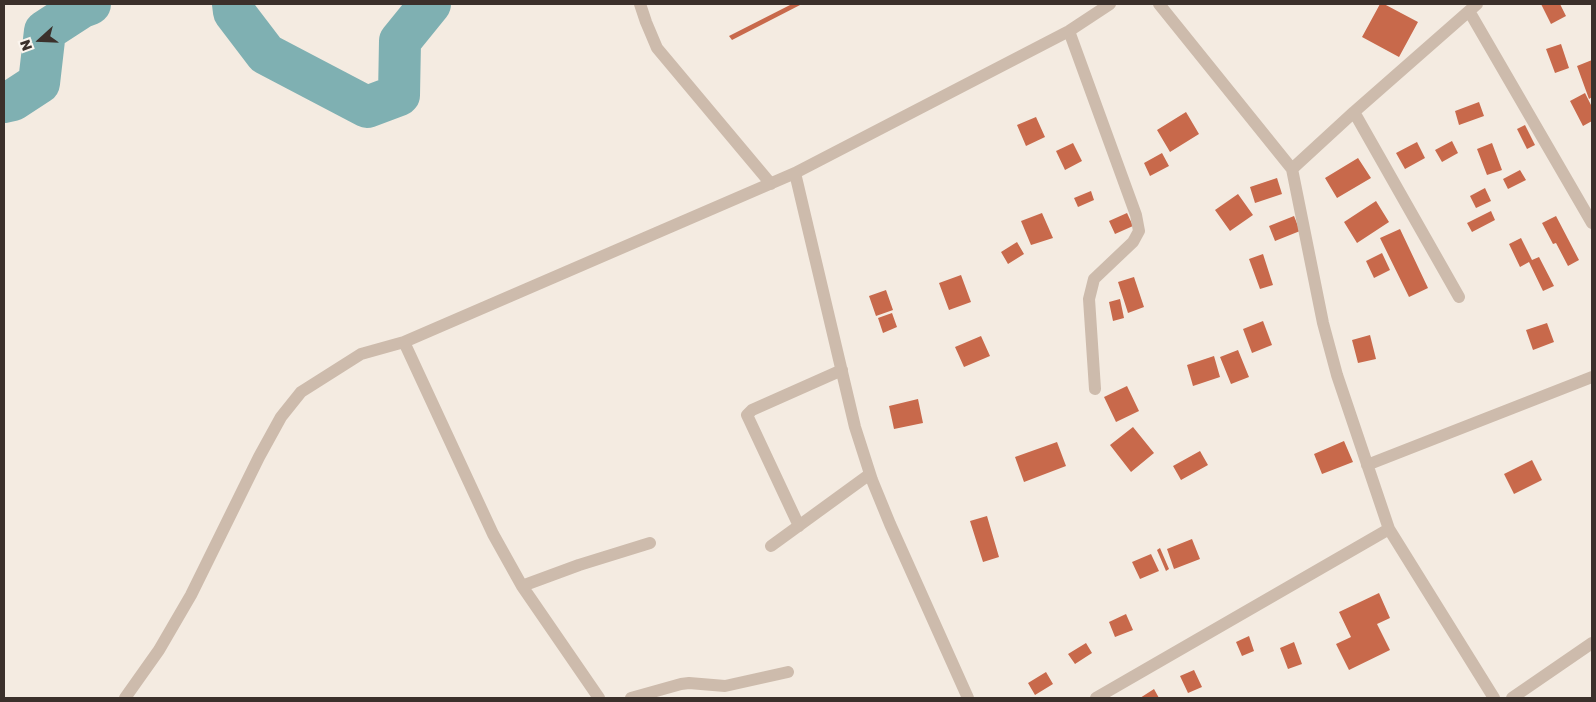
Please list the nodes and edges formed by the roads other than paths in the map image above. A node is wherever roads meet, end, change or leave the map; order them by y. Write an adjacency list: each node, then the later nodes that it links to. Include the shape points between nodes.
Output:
1 (640, 4): 9 (street, via 657,48)
2 (1110, 4): 5 (street)
3 (1159, 4): 7 (street)
4 (1473, 8): 6 (street); 10 (street)
5 (1068, 31): 8 (street); 15 (street, via 1136,215 1139,231 1133,242 1094,279 1090,293)
6 (1354, 112): 7 (street); 11 (street)
7 (1292, 169): 16 (street, via 1323,323)
8 (795, 174): 9 (street); 13 (street)
9 (771, 184): 12 (street)
10 (1592, 223)
11 (1459, 297)
12 (404, 342): 22 (street, via 493,534); 25 (street, via 362,354 301,392 281,418 259,457 191,595 159,650)
13 (842, 370): 17 (street); 18 (street, via 752,410 748,415)
14 (1592, 377): 16 (street)
15 (1096, 390)
16 (1367, 465): 19 (street)
17 (870, 474): 18 (street); 28 (street)
18 (799, 526): 21 (street)
19 (1389, 528): 29 (street); 30 (street)
20 (650, 543): 22 (street)
21 (771, 546)
22 (522, 586): 26 (street)
23 (1592, 643): 31 (street)
24 (788, 672): 27 (street, via 725,686 681,684)
25 (125, 698)
26 (599, 698)
27 (631, 698)
28 (968, 698)
29 (1096, 698)
30 (1494, 698)
31 (1512, 698)

